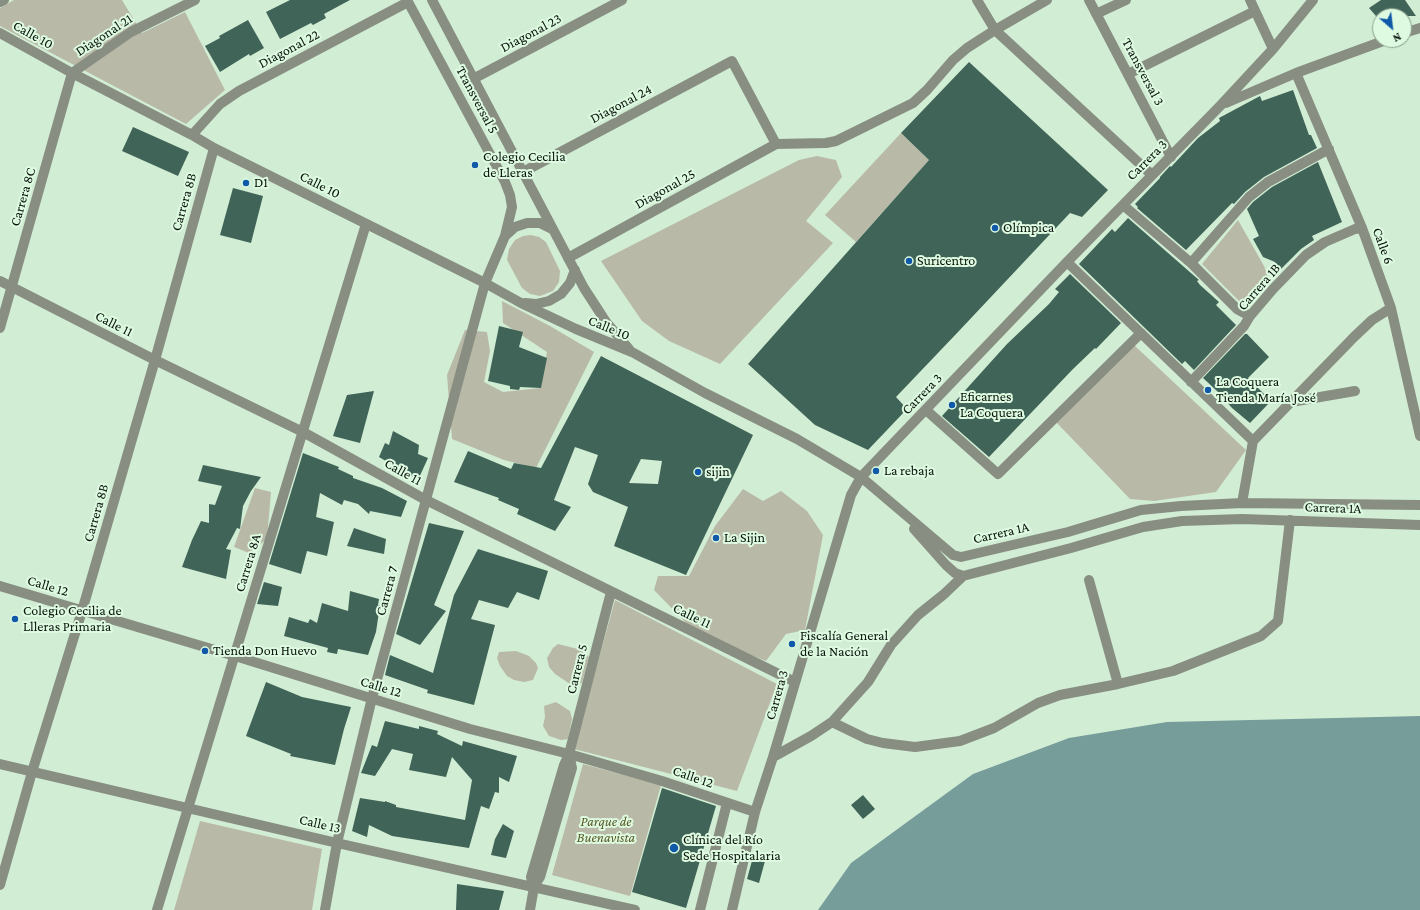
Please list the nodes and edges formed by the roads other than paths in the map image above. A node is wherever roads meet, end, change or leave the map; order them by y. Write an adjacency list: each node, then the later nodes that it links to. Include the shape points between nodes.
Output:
1 (4, 0): 12 (street)
2 (195, 0): 19 (street, Diagonal 21, via 131,32)
3 (432, 0): 22 (street, Transversal 5)
4 (622, 0): 22 (street, Diagonal 23)
5 (977, 0): 15 (street)
6 (1047, 0): 15 (street)
7 (1089, 0): 14 (street, Transversal 3)
8 (1126, 0): 14 (street)
9 (1250, 0): 13 (street)
10 (1313, 0): 18 (street, Carrera 3)
11 (408, 1): 24 (street, Diagonal 22, via 239,91 220,104); 35 (street, Transversal 5, via 505,182 512,207)
12 (0, 2)
13 (1255, 10): 18 (street); 21 (street)
14 (1096, 14): 21 (street, Transversal 3)
15 (995, 30): 25 (street, via 953,60 913,103 836,141); 30 (street)
16 (0, 33): 19 (street, Calle 10)
17 (1372, 45): 20 (street)
18 (1273, 49): 23 (street, Carrera 3)
19 (72, 73): 24 (street, Calle 10); 42 (street, Carrera 8C)
20 (1296, 73): 23 (street); 27 (street, Calle 6)
21 (1128, 74): 28 (street, Transversal 3)
22 (473, 79): 29 (street, Transversal 5)
23 (1221, 105): 28 (street, Carrera 3)
24 (192, 135): 26 (street, Calle 10)
25 (776, 144): 29 (street, Diagonal 24, via 732,61); 36 (street, Diagonal 25)
26 (214, 148): 32 (street, Calle 10); 49 (street, Carrera 8B)
27 (1329, 149): 33 (street, Calle 6); 38 (street, via 1268,182 1254,193)
28 (1171, 157): 30 (street, Carrera 3)
29 (523, 172): 34 (street, Transversal 5)
30 (1152, 175): 31 (street, Carrera 3)
31 (1123, 204): 37 (street, Carrera 3); 38 (street)
32 (366, 224): 41 (street, Calle 10); 54 (street, Carrera 8A)
33 (1362, 228): 44 (street, Calle 6); 45 (street, Carrera 1B, via 1325,242 1306,255)
34 (552, 229): 35 (street, via 540,223 527,223 515,227); 36 (street, Calle 10)
35 (505, 236): 41 (street, Transversal 5)
36 (568, 258): 39 (street, Calle 10)
37 (1067, 262): 47 (street); 53 (street, Carrera 3)
38 (1191, 263): 45 (street, via 1237,309)
39 (575, 270): 43 (street, via 570,283 561,294 549,301 536,304); 48 (street, Calle 10, via 606,322)
40 (0, 281): 42 (street, Calle 11)
41 (485, 283): 43 (street, Calle 10); 58 (street, Carrera 7)
42 (12, 287): 46 (street, Carrera 8C); 49 (street, Calle 11)
43 (521, 303): 48 (street, Calle 10)
44 (1391, 308): 52 (street, via 1363,328); 55 (street, Calle 6)
45 (1250, 316): 50 (street, Carrera 1B, via 1244,326)
46 (0, 328)
47 (1141, 333): 50 (street); 53 (street, via 998,474)
48 (632, 352): 57 (street, Calle 10, via 797,439)
49 (155, 360): 54 (street, Calle 11); 68 (street, Carrera 8B)
50 (1191, 382): 56 (street)
51 (1355, 391): 52 (street)
52 (1291, 402): 56 (street)
53 (926, 410): 57 (street, Carrera 3)
54 (303, 432): 58 (street, Calle 11); 69 (street, Carrera 8A)
55 (1420, 436)
56 (1253, 441): 60 (street)
57 (861, 477): 59 (street, Calle 10); 70 (street, Carrera 3, via 851,495)
58 (426, 500): 67 (street, Calle 11); 72 (street, Carrera 7)
59 (889, 500): 60 (street, Carrera 1A, via 953,555 961,556 1068,532 1141,510); 64 (street, via 946,565)
60 (1242, 502): 61 (street, Carrera 1A)
61 (1420, 505)
62 (1290, 520): 63 (street, Carrera 1A); 64 (street, Carrera 1A, via 1242,519 1143,527); 71 (street, via 1278,621 1261,636 1173,671)
63 (1420, 525)
64 (963, 576): 73 (street, Carrera 1A, via 918,616 891,645 868,682)
65 (1089, 580): 71 (street)
66 (0, 586): 68 (street, Calle 12)
67 (611, 592): 70 (street, Calle 11); 74 (street, Carrera 5)
68 (82, 611): 69 (street, Calle 12); 77 (street, Carrera 8B)
69 (235, 656): 72 (street, Calle 12); 79 (street, Carrera 8A)
70 (795, 682): 75 (street, Carrera 3)
71 (1118, 684): 73 (street, via 1060,695 1038,703 994,728 960,741 915,747 867,739)
72 (372, 698): 74 (street, Calle 12, via 470,729); 81 (street, Carrera 7)
73 (832, 722): 75 (street, Carrera 1A)
74 (569, 754): 78 (street, Calle 12); 83 (street, Carrera 5, via 572,768 540,877)
75 (773, 756): 80 (street, Carrera 3)
76 (0, 764): 77 (street, Calle 13)
77 (32, 772): 79 (street, Calle 13); 82 (street, Carrera 8B)
78 (727, 803): 80 (street, Calle 12); 88 (street)
79 (189, 807): 81 (street, Calle 13); 84 (street, Carrera 8A)
80 (755, 812): 89 (street, Carrera 3)
81 (337, 843): 83 (street, Calle 13); 85 (street, Carrera 7)
82 (0, 885)
83 (534, 887): 86 (street, Carrera 5); 87 (street, Calle 13)
84 (157, 910)
85 (326, 910)
86 (530, 910)
87 (635, 910)
88 (700, 910)
89 (732, 910)

